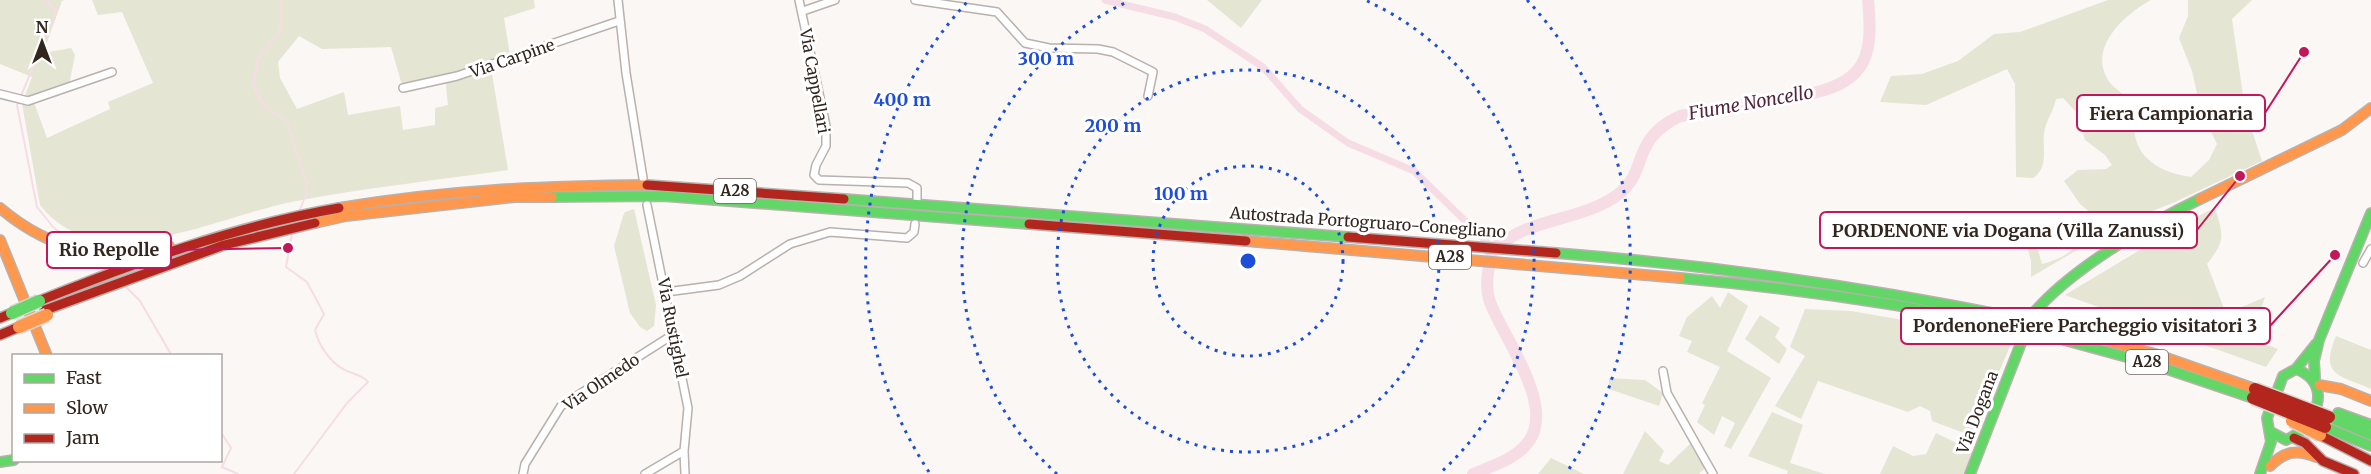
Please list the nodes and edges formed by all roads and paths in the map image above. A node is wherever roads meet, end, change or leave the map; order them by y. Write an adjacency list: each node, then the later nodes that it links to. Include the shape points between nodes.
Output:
1 (618, 0): 6 (street)
2 (799, 0): 5 (street, Via Cappellari)
3 (835, 0): 5 (street, Via Cappellari)
4 (915, 0): 10 (street, via 997,12 1025,43 1113,52 1153,72)
5 (803, 11): 15 (street, Via Cappellari, via 826,126 826,146 814,175 819,180 908,183 917,188)
6 (619, 21): 8 (street, Via Carpine, via 457,76); 14 (street)
7 (112, 72): 9 (street, via 28,101)
8 (403, 88)
9 (0, 94)
10 (1148, 96)
11 (2371, 108): 13 (main road, Via Dogana)
12 (2371, 117): 13 (main road, Via Dogana)
13 (2358, 120): 54 (main road, Via Dogana, via 2160,218 2047,297 2032,315)
14 (643, 178)
15 (917, 199)
16 (647, 205): 25 (street, Via Rustighel)
17 (0, 208): 20 (main road, via 48,242 99,253 154,249 232,227)
18 (2371, 213): 33 (main road)
19 (915, 224): 25 (street, via 914,232 907,238 830,232 790,244 719,285)
20 (269, 226): 24 (main road, Autostrada Portogruaro-Conegliano / A28, via 217,236); 30 (main road, Autostrada Portogruaro-Conegliano / A28, bridge, via 317,216 505,198 663,196 1576,255 1773,280)
21 (0, 240): 34 (main road)
22 (2371, 249): 23 (street)
23 (2363, 263)
24 (106, 280): 26 (main road, Autostrada Portogruaro-Conegliano / A28); 26 (main road, Autostrada Portogruaro-Conegliano / A28, via 81,296)
25 (666, 292): 31 (street, Via Rustighel)
26 (44, 309): 28 (main road, Autostrada Portogruaro-Conegliano / A28, bridge)
27 (0, 318): 28 (main road, Autostrada Portogruaro-Conegliano / A28)
28 (16, 321): 29 (main road, Autostrada Portogruaro-Conegliano / A28); 32 (main road)
29 (0, 328)
30 (2041, 329): 38 (main road, Autostrada Portogruaro-Conegliano / A28); 38 (main road, Autostrada Portogruaro-Conegliano / A28, via 2117,343 2219,375)
31 (674, 334): 46 (street, Via Rustighel, via 688,408); 50 (street, Via Olmedo, via 561,406)
32 (0, 335)
33 (2319, 340): 35 (main road); 37 (main road, via 2314,361)
34 (46, 354)
35 (2296, 369): 37 (main road); 42 (main road, via 2283,376 2267,418)
36 (1663, 371): 53 (street, via 1667,393)
37 (2317, 381): 39 (main road); 44 (main road, via 2319,394 2307,426)
38 (2254, 393): 40 (main road, A28); 40 (main road, Autostrada Portogruaro-Conegliano / A28, bridge)
39 (2371, 402)
40 (2326, 422): 41 (main road, A28); 43 (main road, Autostrada Portogruaro-Conegliano / A28); 45 (main road, Autostrada Portogruaro-Conegliano / A28); 48 (main road)
41 (2371, 425)
42 (2271, 432): 44 (main road); 49 (main road)
43 (2371, 435)
44 (2290, 439): 47 (main road, via 2305,443); 49 (main road, via 2280,445)
45 (2371, 446)
46 (684, 451): 51 (street); 52 (street, Via Rustighel)
47 (2323, 461): 49 (main road, via 2290,451); 55 (main road)
48 (2371, 461)
49 (2266, 471)
50 (523, 474)
51 (645, 474)
52 (686, 474)
53 (1713, 474)
54 (1970, 474)
55 (2354, 474)

